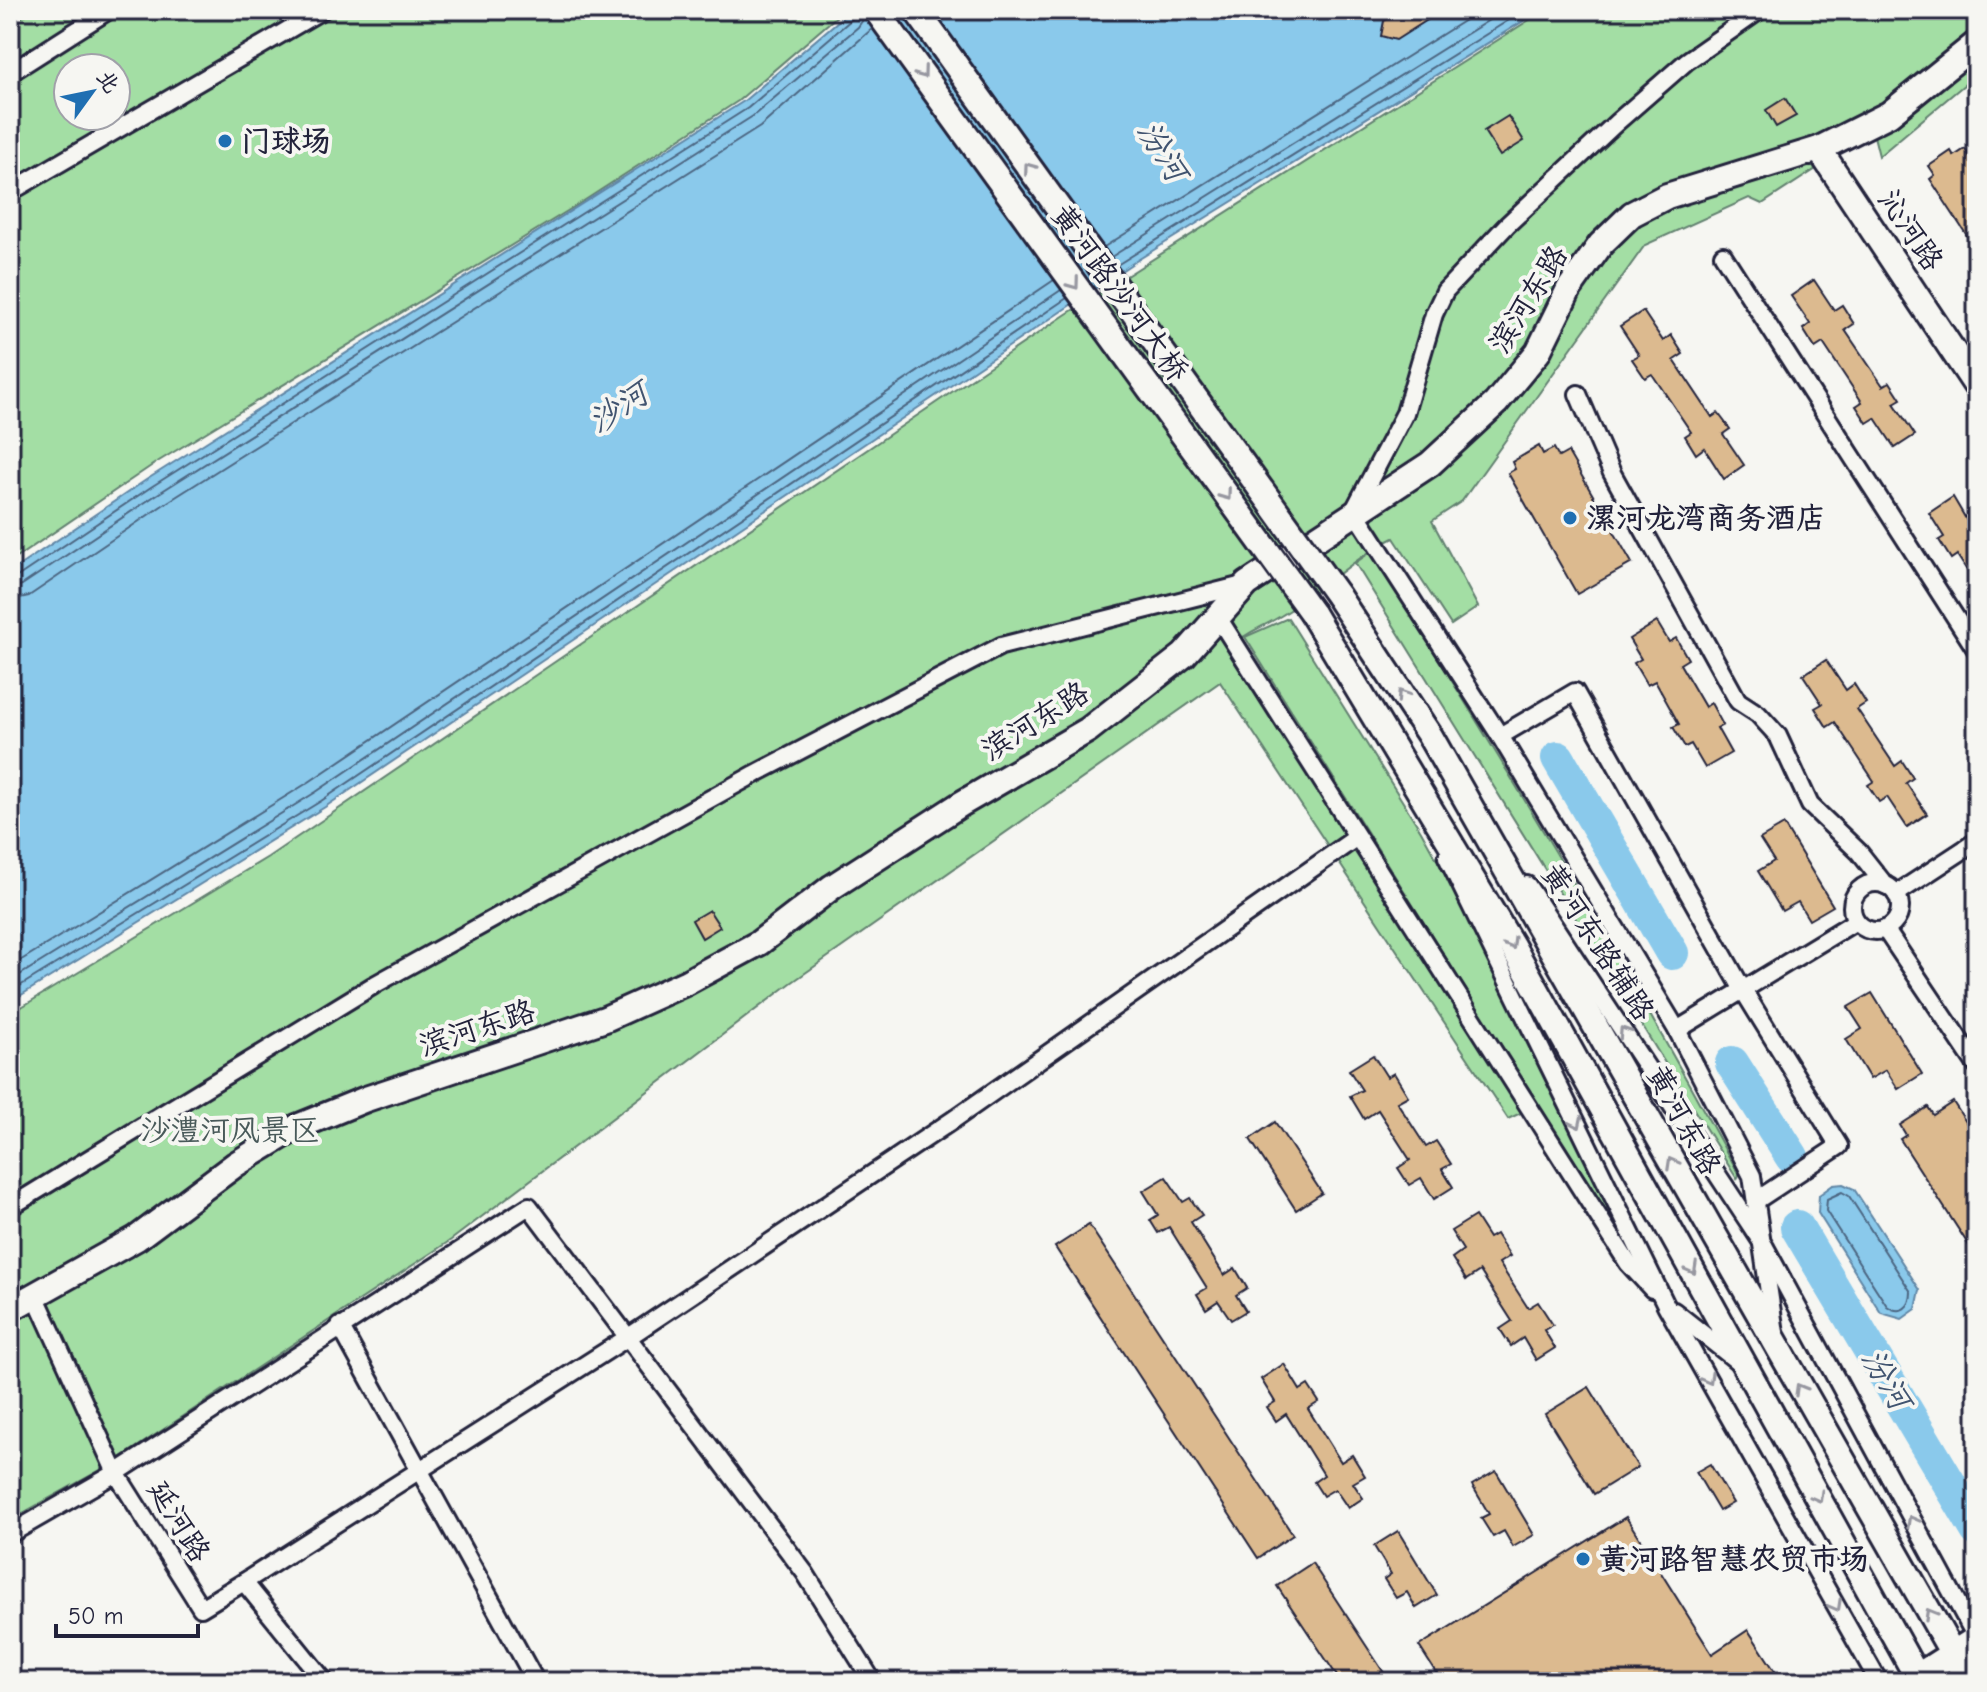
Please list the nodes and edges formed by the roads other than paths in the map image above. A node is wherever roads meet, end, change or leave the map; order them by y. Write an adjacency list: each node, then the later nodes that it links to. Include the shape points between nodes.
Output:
1 (109, 10): 6 (street)
2 (322, 10): 10 (street)
3 (876, 10): 21 (main road, 黄河路沙河大桥, one-way to 21, bridge, via 1312,613)
4 (916, 10): 16 (main road, 黄河路沙河大桥, one-way to 4, bridge)
5 (1760, 10): 14 (street, via 1687,61 1616,123 1445,291 1405,413)
6 (83, 17): 8 (street)
7 (1977, 43): 9 (main road, 滨河东路, via 1889,114)
8 (10, 73)
9 (1819, 149): 12 (main road, 沁河路); 14 (main road, 滨河东路, via 1667,196 1632,214 1601,244 1569,289 1538,352 1496,403 1430,464)
10 (10, 192)
11 (1723, 255): 18 (street)
12 (1973, 373)
13 (1578, 394): 24 (street, via 1612,473 1738,701 1778,736 1810,805)
14 (1354, 510): 15 (main road, 滨河东路); 20 (street)
15 (1247, 584): 17 (main road, 滨河东路); 31 (street, via 1001,646 755,774 374,985)
16 (1337, 595): 19 (main road, 黄河东路, one-way to 16)
17 (1219, 619): 22 (street); 33 (main road, 滨河东路, via 1184,655 1088,730 832,887 759,943 605,1019 297,1127 236,1164 137,1238)
18 (1977, 651)
19 (1430, 736): 32 (street, 黄河东路辅路, one-way to 19); 38 (main road, 黄河东路, one-way to 19)
20 (1500, 736): 27 (street, via 1575,692); 28 (street)
21 (1395, 751): 34 (street, one-way to 34); 39 (main road, one-way to 39, via 1513,947)
22 (1357, 837): 34 (street, via 1628,1263); 37 (street, via 953,1120)
23 (1977, 841): 24 (street)
24 (1890, 890): 25 (street, via 1870,884 1857,892 1852,906); 26 (street, via 1899,902 1897,918)
25 (1856, 921): 26 (street, via 1869,930); 27 (street)
26 (1885, 929): 29 (street)
27 (1743, 990): 28 (street); 30 (street, via 1839,1146)
28 (1677, 1030): 30 (street, via 1752,1176)
29 (1977, 1066)
30 (1757, 1200): 32 (street)
31 (10, 1207)
32 (1765, 1247): 38 (street); 44 (street, 黄河东路辅路, one-way to 32)
33 (35, 1295): 35 (main road, 滨河东路); 41 (street)
34 (1666, 1305): 39 (street); 50 (street, one-way to 50)
35 (10, 1309)
36 (340, 1326): 37 (street, via 529,1206); 40 (street); 41 (street)
37 (630, 1336): 40 (street); 49 (street, via 805,1573)
38 (1777, 1350): 45 (main road, 黄河东路, one-way to 38)
39 (1747, 1369): 47 (main road, one-way to 47)
40 (420, 1471): 43 (street); 48 (street)
41 (116, 1473): 42 (street); 43 (street, 延河路, via 201,1608)
42 (10, 1534)
43 (244, 1582): 46 (street, 延河路)
44 (1977, 1638): 45 (main road)
45 (1953, 1653): 47 (main road); 51 (main road, 黄河东路)
46 (316, 1679)
47 (1915, 1680)
48 (536, 1682)
49 (873, 1682)
50 (1879, 1682)
51 (1969, 1682)

